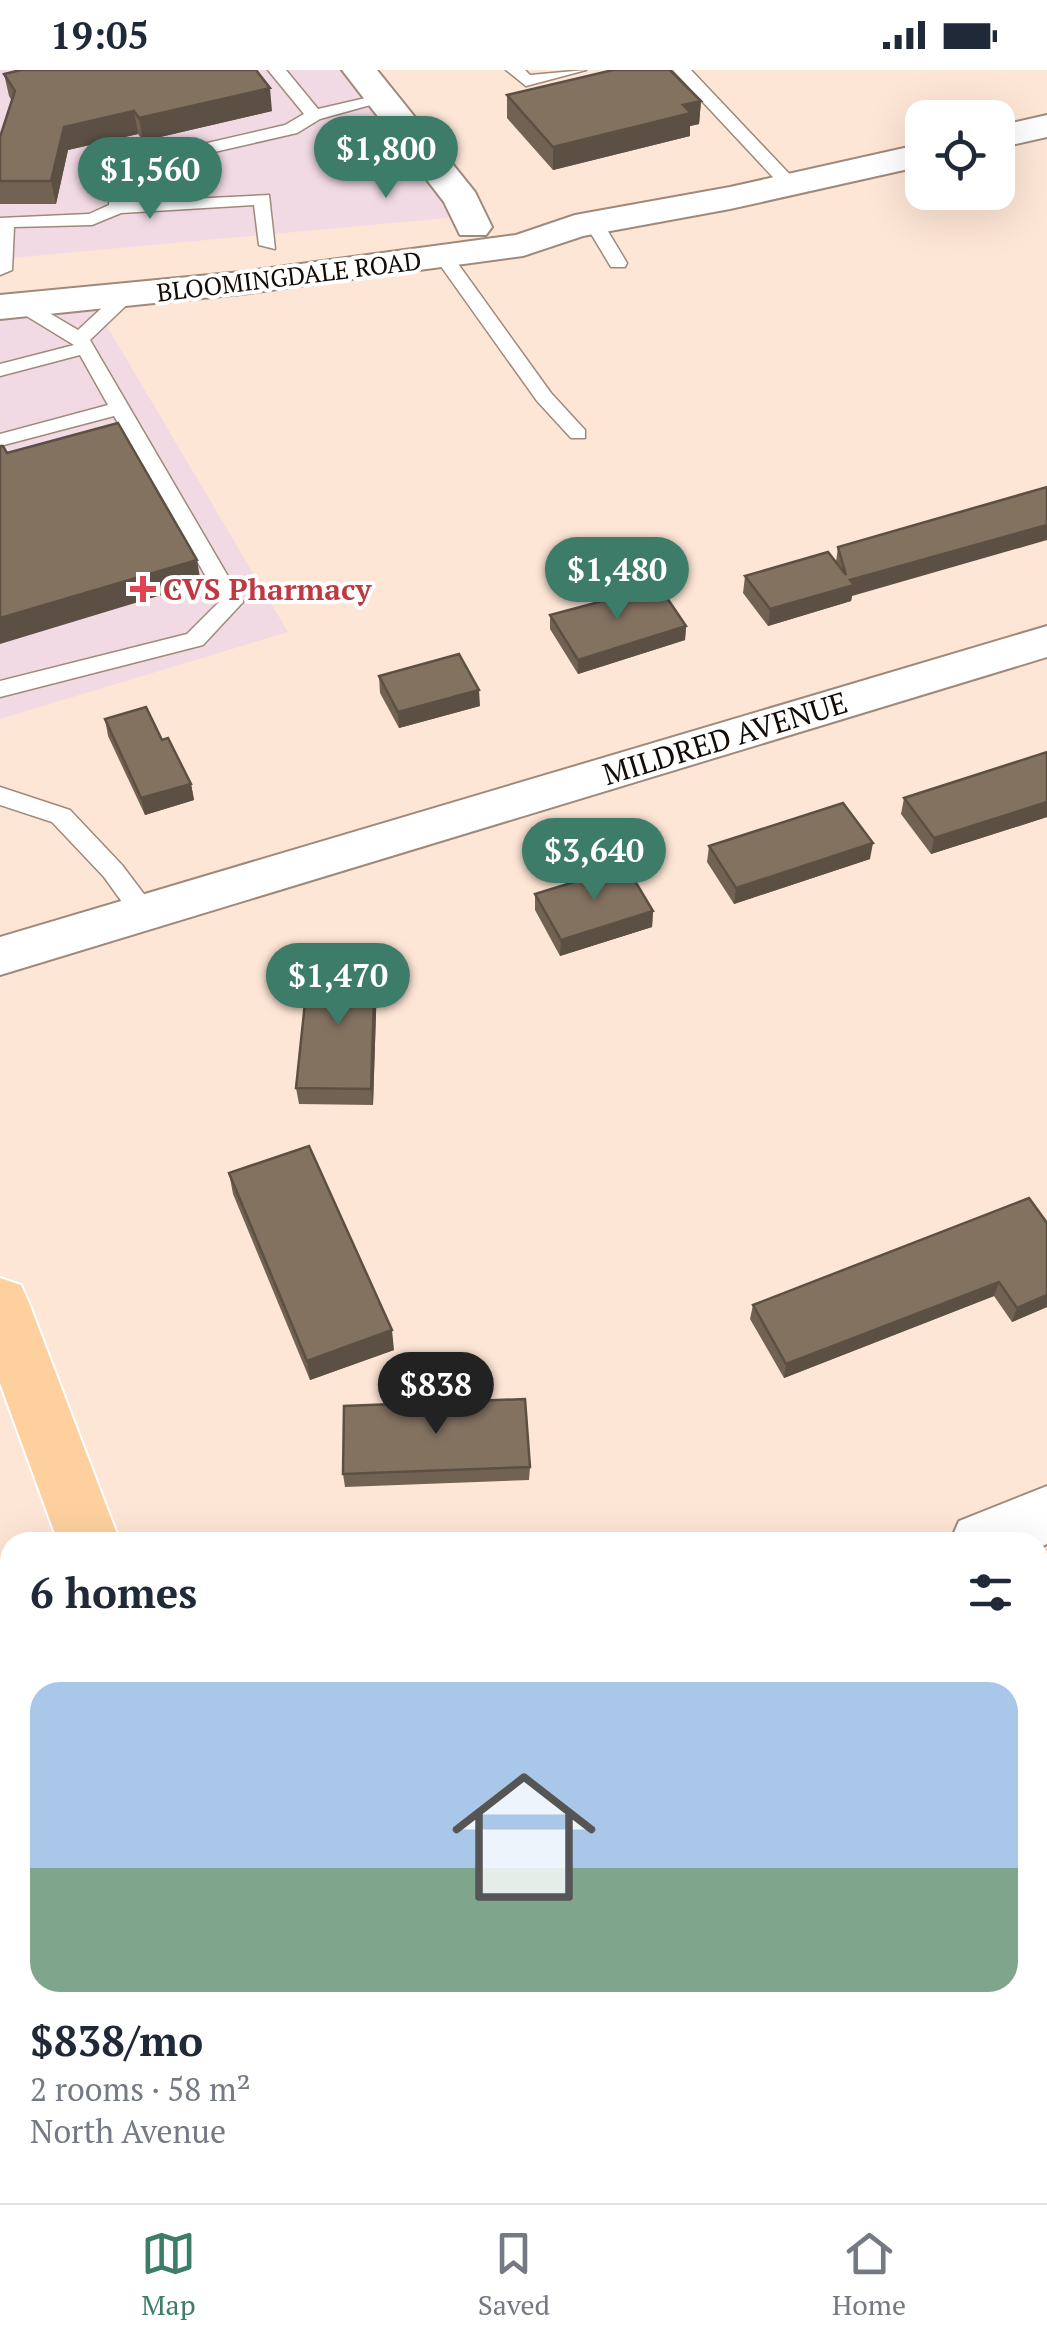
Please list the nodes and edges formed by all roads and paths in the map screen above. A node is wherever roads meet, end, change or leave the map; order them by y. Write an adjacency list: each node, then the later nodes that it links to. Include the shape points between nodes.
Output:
1 (278, 70): 7 (lane)
2 (359, 70): 6 (main road)
3 (516, 70): 4 (lane, via 526,82)
4 (577, 70)
5 (682, 70): 11 (lane)
6 (383, 99): 7 (lane); 15 (main road, via 462,200)
7 (314, 115): 12 (lane, via 291,128 118,169)
8 (1047, 126): 9 (main road)
9 (1015, 133)
10 (905, 158): 11 (main road, BLOOMINGDALE ROAD)
11 (790, 185): 14 (main road, BLOOMINGDALE ROAD)
12 (118, 208): 13 (lane, via 92,218); 16 (lane, via 263,198)
13 (3, 222): 19 (lane)
14 (584, 224): 15 (main road, BLOOMINGDALE ROAD); 17 (main road, BLOOMINGDALE ROAD, via 523,245); 18 (lane)
15 (472, 226): 16 (main road, BLOOMINGDALE ROAD)
16 (268, 245): 19 (main road, BLOOMINGDALE ROAD)
17 (444, 258): 20 (main road, BLOOMINGDALE ROAD); 24 (lane)
18 (618, 263)
19 (6, 288): 20 (main road, BLOOMINGDALE ROAD); 21 (lane)
20 (127, 295): 21 (lane)
21 (82, 343): 22 (lane); 23 (lane)
22 (0, 370)
23 (120, 408): 25 (lane); 27 (lane, via 232,602 195,640)
24 (578, 434)
25 (0, 440)
26 (1047, 641): 29 (main road, MILDRED AVENUE)
27 (0, 689)
28 (0, 796): 29 (lane, via 61,816)
29 (144, 913): 30 (main road, MILDRED AVENUE)
30 (0, 956)
31 (0, 1303): 33 (main road)
32 (1047, 1515): 34 (main road)
33 (85, 1532)
34 (1005, 1532)

